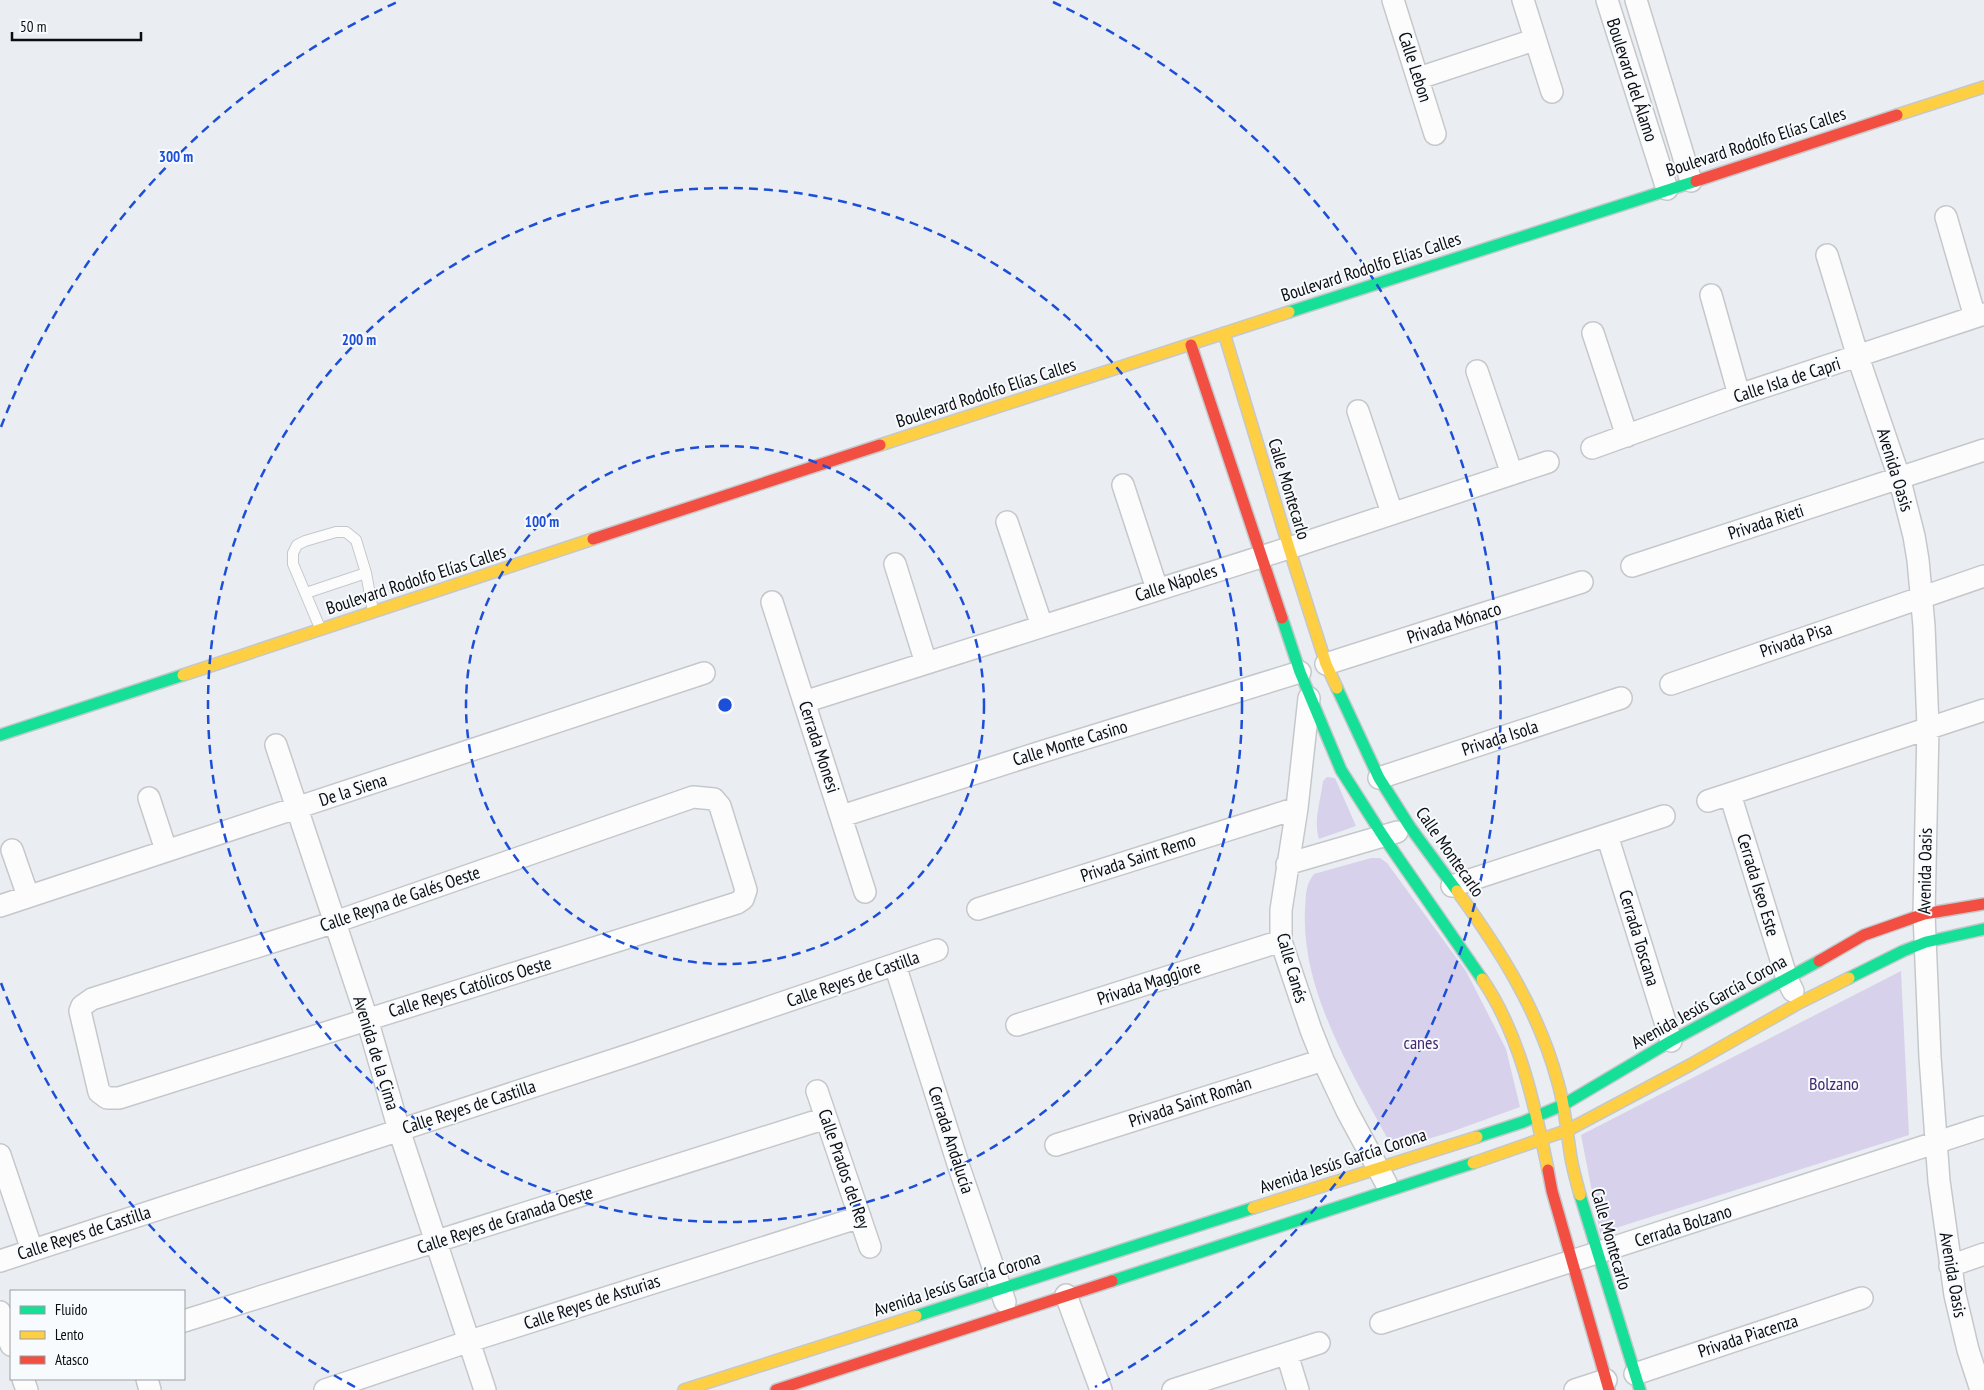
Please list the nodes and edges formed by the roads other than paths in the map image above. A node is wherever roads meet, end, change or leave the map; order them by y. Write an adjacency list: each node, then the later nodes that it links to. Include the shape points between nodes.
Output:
1 (1393, 0): 6 (street, Calle Lebon)
2 (1523, 0): 5 (street)
3 (1607, 0): 11 (street, Boulevard del Álamo)
4 (1636, 0): 10 (street, Boulevard del Álamo)
5 (1534, 40): 6 (street); 8 (street)
6 (1419, 78): 9 (street, Calle Lebon)
7 (1984, 87): 10 (street, Boulevard Rodolfo Elías Calles)
8 (1552, 92)
9 (1436, 134)
10 (1691, 181): 11 (street, Boulevard Rodolfo Elías Calles)
11 (1667, 189): 17 (street, Boulevard Rodolfo Elías Calles)
12 (1946, 217): 15 (street)
13 (1827, 254): 19 (street, Avenida Oasis)
14 (1711, 295): 21 (street)
15 (1979, 316): 19 (street, Calle Isla de Capri)
16 (1593, 333): 23 (street)
17 (1224, 334): 18 (street, Boulevard Rodolfo Elías Calles); 32 (street, Calle Montecarlo)
18 (1191, 345): 33 (street); 43 (street, Boulevard Rodolfo Elías Calles)
19 (1858, 357): 21 (street, Calle Isla de Capri); 28 (street, Avenida Oasis)
20 (1477, 371): 27 (street)
21 (1739, 395): 23 (street, Calle Isla de Capri)
22 (1358, 411): 30 (street)
23 (1627, 436): 24 (street, Calle Isla de Capri)
24 (1592, 448)
25 (1984, 450): 28 (street, Privada Rieti)
26 (1548, 462): 27 (street, Calle Nápoles)
27 (1512, 474): 30 (street, Calle Nápoles)
28 (1899, 478): 35 (street, Privada Rieti); 41 (street, Avenida Oasis, via 1914,536)
29 (1123, 485): 39 (street)
30 (1392, 513): 32 (street, Calle Nápoles)
31 (1007, 522): 44 (street)
32 (1289, 548): 33 (street, Calle Nápoles); 47 (street, Calle Montecarlo)
33 (1260, 555): 39 (street, Calle Nápoles); 48 (street)
34 (895, 564): 46 (street)
35 (1632, 566)
36 (366, 573): 40 (lane); 40 (lane, via 356,540 346,532 304,540 293,553 293,564); 43 (lane)
37 (1984, 576): 41 (street, Privada Pisa)
38 (1582, 582): 47 (street, Privada Mónaco)
39 (1157, 589): 44 (street, Calle Nápoles)
40 (306, 593): 45 (lane)
41 (1922, 596): 50 (street, Privada Pisa); 55 (street, Avenida Oasis)
42 (772, 602): 53 (street, Cerrada Monesi)
43 (373, 612): 45 (street, Boulevard Rodolfo Elías Calles)
44 (1042, 626): 46 (street, Calle Nápoles)
45 (321, 630): 56 (street, Boulevard Rodolfo Elías Calles)
46 (926, 663): 53 (street, Calle Nápoles)
47 (1326, 664): 58 (street, Calle Montecarlo)
48 (1300, 672): 51 (street); 65 (street, Calle Monte Casino)
49 (704, 673): 64 (street, De la Siena)
50 (1671, 684)
51 (1309, 698): 63 (street, Calle Canés); 69 (street, via 1341,770)
52 (1621, 698): 58 (street, Privada Isola)
53 (804, 702): 65 (street, Cerrada Monesi)
54 (1984, 710): 55 (street)
55 (1928, 727): 59 (street); 79 (street, Avenida Oasis)
56 (0, 735)
57 (276, 745): 64 (street, Avenida de la Cima)
58 (1379, 778): 67 (street, Calle Montecarlo)
59 (1730, 794): 61 (street); 86 (street, Cerrada Iseo Este)
60 (148, 798): 71 (street)
61 (1708, 801)
62 (720, 806): 80 (street, Calle Reyna de Galés Oeste, via 714,799 693,797); 88 (street, Calle Reyes Católicos Oeste, via 746,890 743,899 737,903)
63 (1297, 808): 72 (street, Calle Canés); 78 (street, Privada Saint Remo)
64 (298, 809): 71 (street, De la Siena); 80 (street, Avenida de la Cima)
65 (842, 816): 74 (street, Cerrada Monesi)
66 (1664, 816): 68 (street)
67 (1410, 827): 69 (street); 73 (street, Calle Montecarlo)
68 (1607, 835): 73 (street); 90 (street, Cerrada Toscana)
69 (1383, 836): 72 (street); 95 (street, via 1488,986 1521,1058)
70 (12, 850): 75 (street)
71 (166, 850): 75 (street, De la Siena)
72 (1287, 864): 82 (street, Calle Canés)
73 (1452, 886): 94 (street, Calle Montecarlo, via 1490,937 1529,1006 1558,1082)
74 (865, 892)
75 (28, 896): 77 (street, De la Siena)
76 (1984, 904): 79 (street, Avenida Jesús García Corona)
77 (0, 906)
78 (978, 909)
79 (1924, 914): 83 (street, Avenida Oasis); 86 (street, Avenida Jesús García Corona, via 1864,936)
80 (335, 922): 88 (street, Avenida de la Cima); 93 (street, Calle Reyna de Galés Oeste, via 92,999 82,1006 80,1011 99,1092 107,1098)
81 (1984, 930): 83 (street)
82 (1281, 941): 89 (street, Privada Maggiore); 91 (street, Calle Canés)
83 (1926, 942): 87 (street); 101 (street, Avenida Oasis)
84 (937, 950): 85 (street, Calle Reyes de Castilla)
85 (895, 965): 98 (street, Calle Reyes de Castilla); 115 (street, Cerrada Andalucía)
86 (1788, 979): 87 (street, Cerrada Iseo Este); 90 (street, Avenida Jesús García Corona)
87 (1799, 1003): 99 (street)
88 (367, 1019): 93 (street, Calle Reyes Católicos Oeste); 98 (street, Avenida de la Cima)
89 (1018, 1025)
90 (1672, 1041): 94 (street, Avenida Jesús García Corona)
91 (1323, 1060): 102 (street, Privada Saint Román); 104 (street, Calle Canés)
92 (817, 1092): 96 (street, Calle Prados del Rey)
93 (119, 1098)
94 (1563, 1105): 95 (street, Avenida Jesús García Corona); 99 (street, Calle Montecarlo)
95 (1537, 1116): 100 (street); 104 (street, Avenida Jesús García Corona)
96 (826, 1118): 106 (street, Calle Prados del Rey); 107 (street, Calle Reyes de Granada Oeste)
97 (1984, 1127): 101 (street, Cerrada Bolzano)
98 (400, 1130): 107 (street, Avenida de la Cima); 109 (street, Calle Reyes de Castilla)
99 (1568, 1130): 100 (street); 110 (street, Calle Montecarlo, via 1571,1158)
100 (1541, 1140): 105 (street); 113 (street)
101 (1937, 1144): 110 (street, Cerrada Bolzano); 114 (street, Avenida Oasis)
102 (1056, 1145)
103 (0, 1155): 109 (street)
104 (1380, 1170): 105 (street, Calle Canés); 115 (street, Avenida Jesús García Corona)
105 (1389, 1192): 116 (street)
106 (860, 1217): 108 (street, Calle Prados del Rey); 122 (street, Calle Reyes de Asturias)
107 (436, 1242): 120 (street, Calle Reyes de Granada Oeste); 122 (street, Avenida de la Cima)
108 (870, 1248)
109 (32, 1250): 112 (street, Calle Reyes de Castilla)
110 (1596, 1254): 113 (street, Cerrada Bolzano); 126 (street, Calle Montecarlo)
111 (1984, 1254): 114 (street)
112 (0, 1261)
113 (1571, 1261): 121 (street, Cerrada Bolzano); 127 (street)
114 (1950, 1266): 128 (street, Avenida Oasis, via 1962,1328)
115 (1000, 1288): 119 (street, Cerrada Andalucía); 131 (street, Avenida Jesús García Corona)
116 (1066, 1295): 119 (street); 133 (street)
117 (1862, 1298): 126 (street, Privada Piacenza)
118 (0, 1312): 123 (street)
119 (1008, 1314): 132 (street)
120 (185, 1321)
121 (1381, 1323)
122 (470, 1341): 129 (street, Calle Reyes de Asturias); 130 (street, Avenida de la Cima)
123 (10, 1342)
124 (1319, 1343): 125 (street)
125 (1286, 1354): 134 (street); 135 (street)
126 (1638, 1382)
127 (1608, 1385): 136 (street)
128 (1981, 1388)
129 (325, 1390)
130 (485, 1390)
131 (684, 1390)
132 (776, 1390)
133 (1101, 1390)
134 (1172, 1390)
135 (1298, 1390)
136 (1575, 1390)

